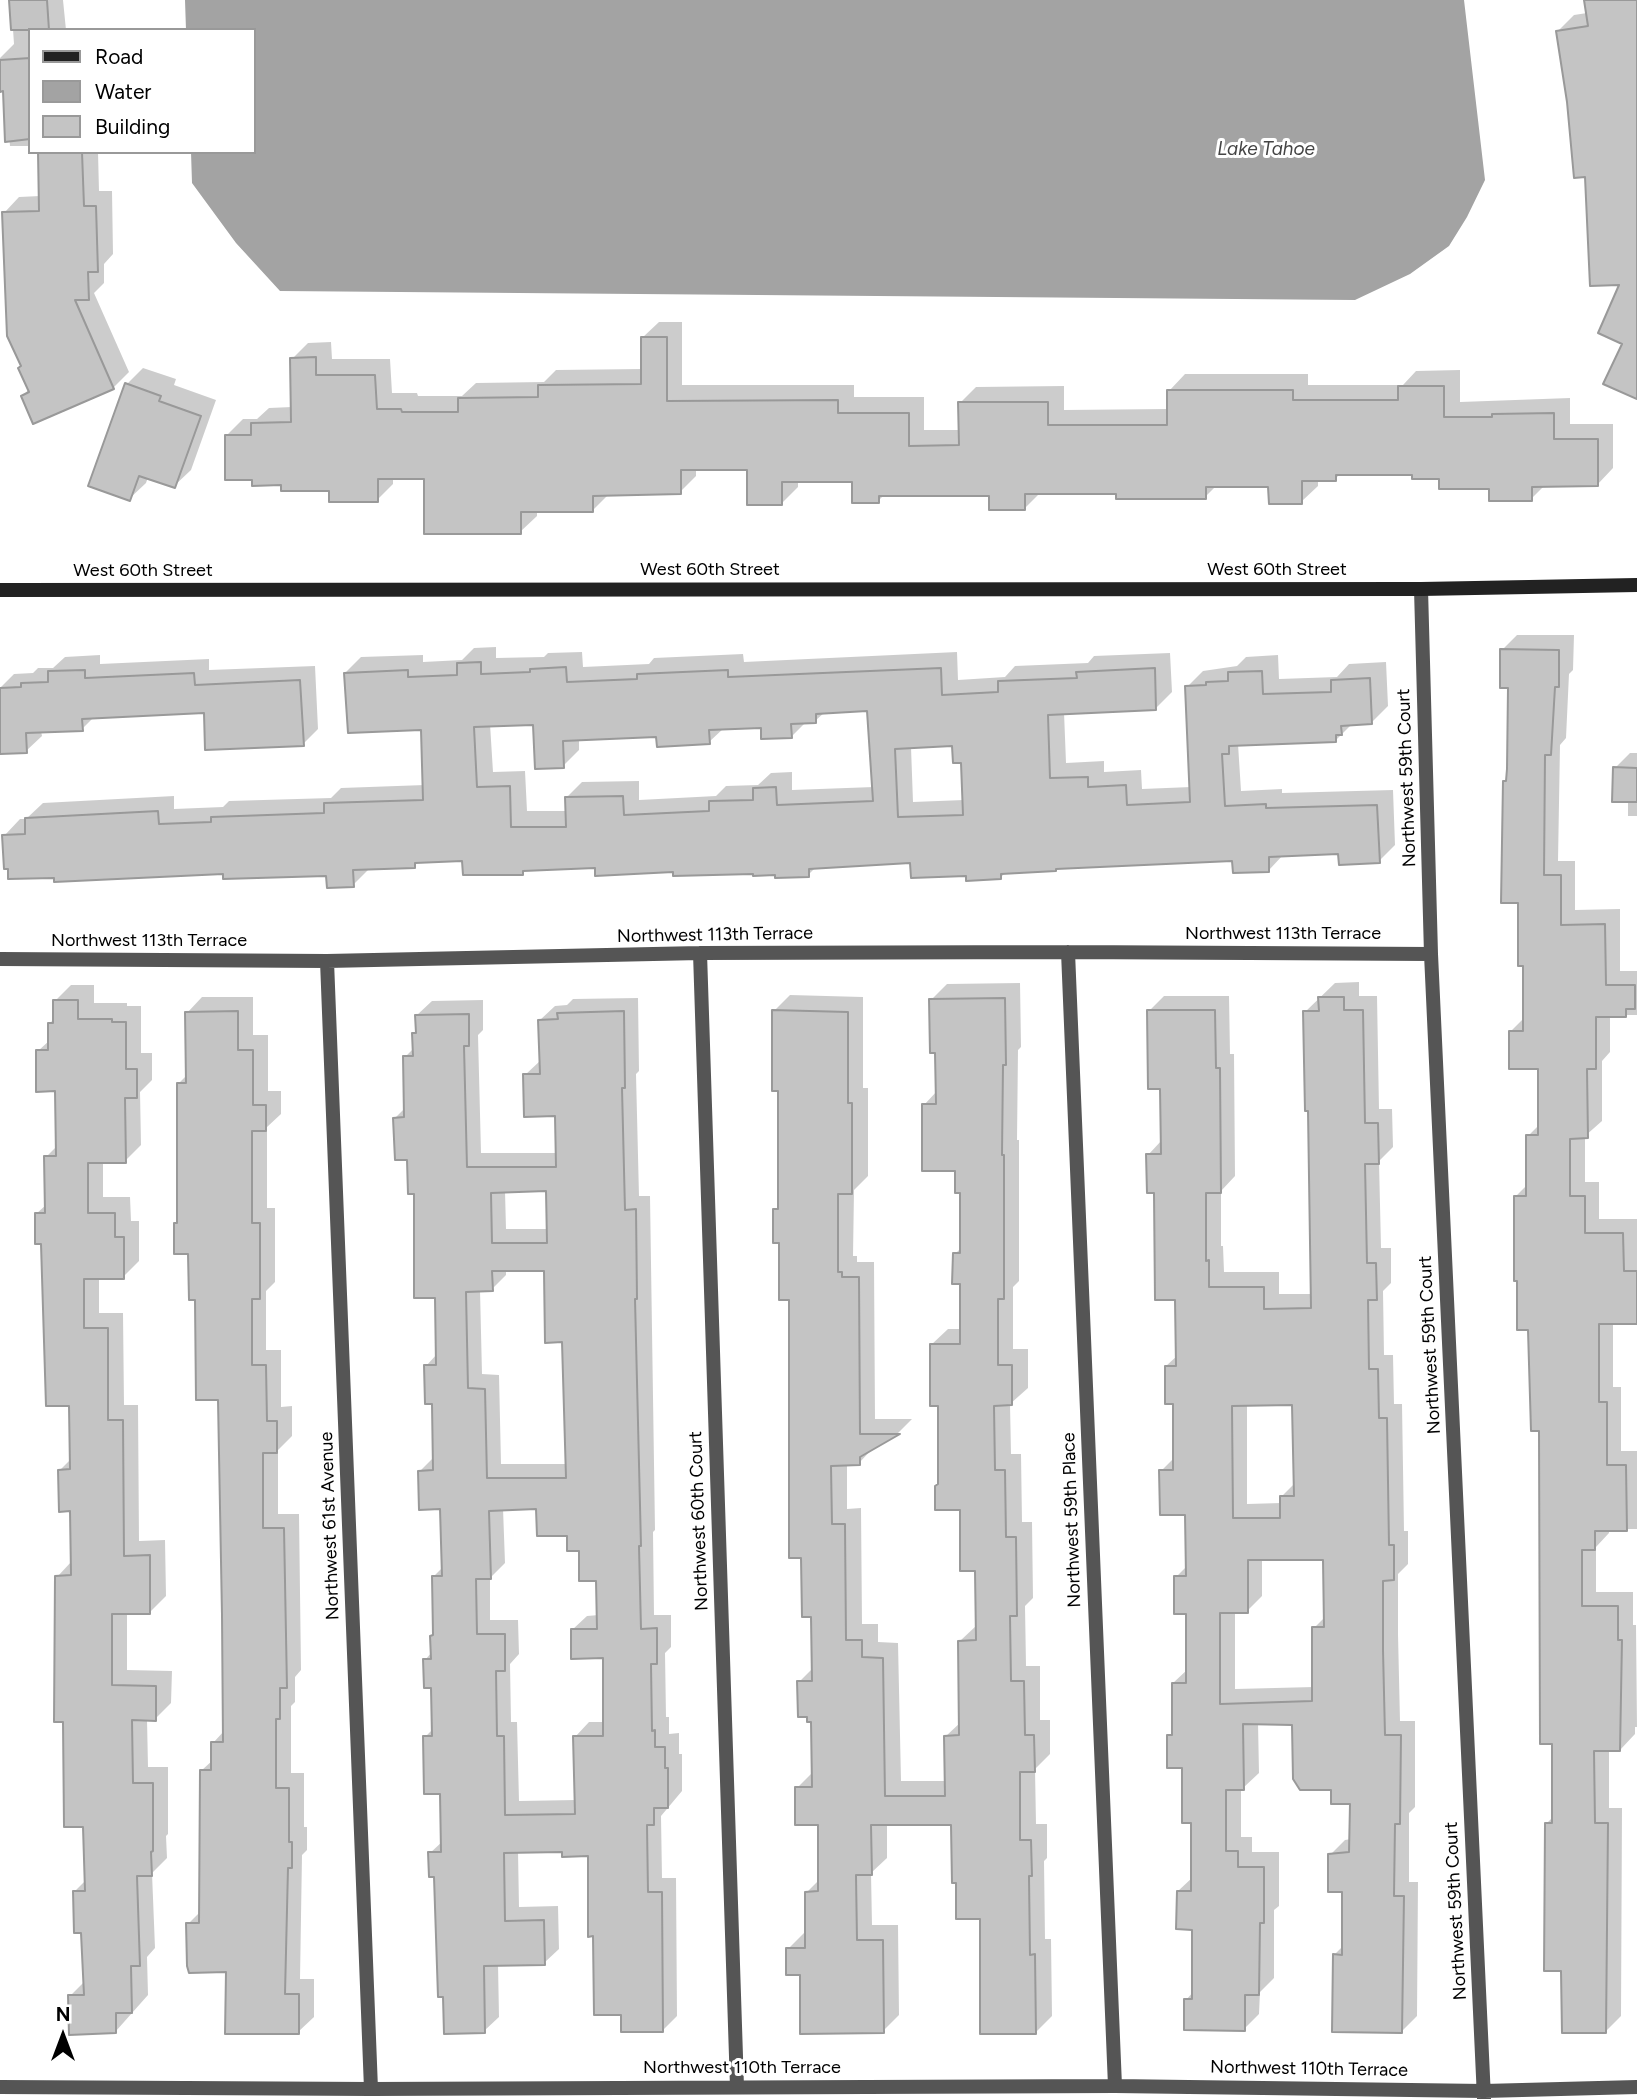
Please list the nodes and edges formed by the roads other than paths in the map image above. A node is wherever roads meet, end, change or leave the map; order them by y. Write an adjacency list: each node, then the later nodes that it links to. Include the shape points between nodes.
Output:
1 (1637, 586): 2 (street, West 60th Street)
2 (1421, 589): 3 (street, West 60th Street); 6 (street, Northwest 59th Court)
3 (0, 590)
4 (1068, 952): 5 (street, Northwest 113th Terrace); 6 (street, Northwest 113th Terrace); 9 (street, Northwest 59th Place)
5 (700, 953): 8 (street, Northwest 113th Terrace); 11 (street, Northwest 60th Court)
6 (1432, 954): 14 (street, Northwest 59th Court)
7 (0, 959): 8 (street, Northwest 113th Terrace)
8 (327, 961): 13 (street, Northwest 61st Avenue)
9 (1115, 2086): 11 (street, Northwest 110th Terrace); 14 (street, Northwest 110th Terrace)
10 (0, 2087): 13 (street, Northwest 110th Terrace)
11 (737, 2087): 13 (street, Northwest 110th Terrace)
12 (1637, 2087): 14 (street, Northwest 110th Terrace)
13 (371, 2089)
14 (1484, 2095)

